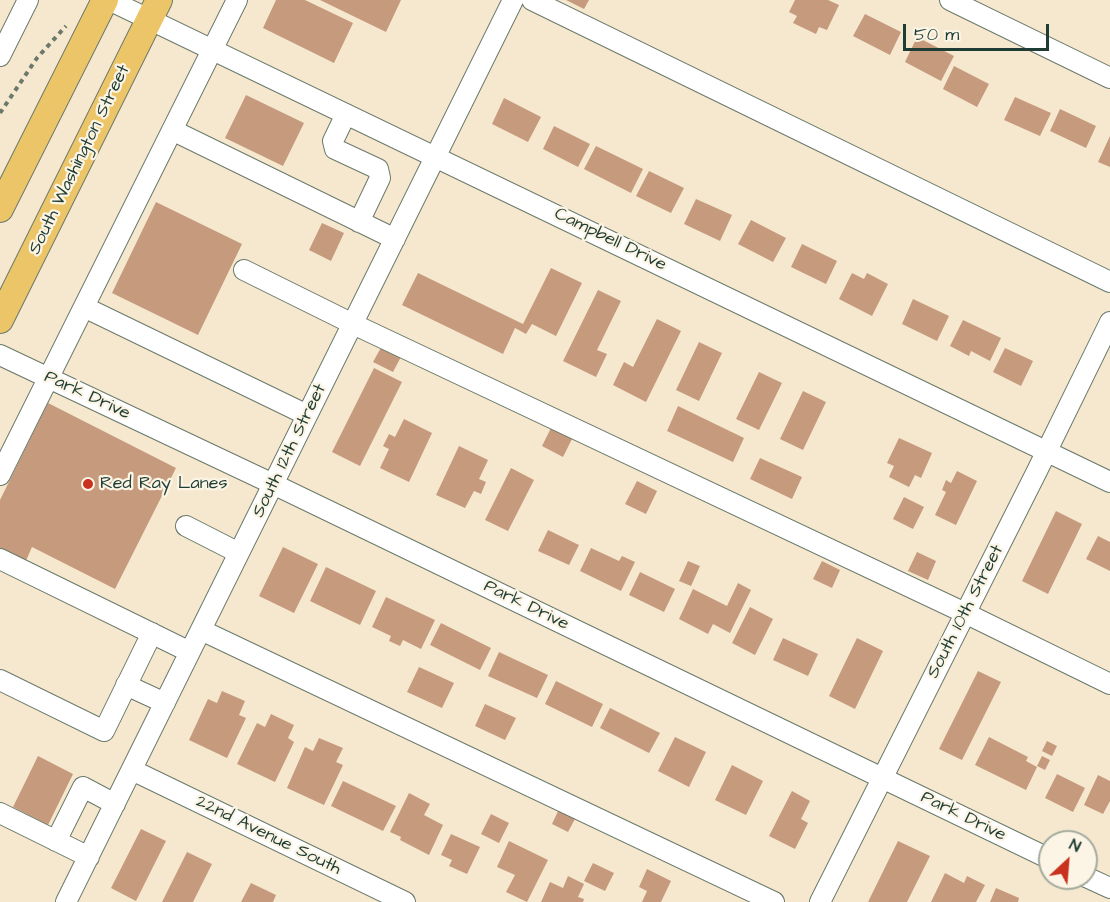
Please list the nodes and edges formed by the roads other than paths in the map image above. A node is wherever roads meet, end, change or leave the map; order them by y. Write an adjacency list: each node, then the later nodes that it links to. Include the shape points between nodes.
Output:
1 (28, 0): 8 (street)
2 (107, 0): 7 (street, Campbell Drive); 15 (main road)
3 (237, 0): 9 (street)
4 (513, 0): 14 (street, South 12th Street)
5 (532, 0): 19 (street)
6 (950, 0): 11 (street)
7 (154, 10): 9 (street, Campbell Drive); 21 (main road, South Washington Street)
8 (7, 23): 10 (street)
9 (212, 50): 12 (street, Campbell Drive); 13 (street)
10 (0, 56)
11 (1110, 78)
12 (346, 114): 14 (street, Campbell Drive); 16 (street, via 333,141 335,149 378,169 380,178)
13 (172, 130): 16 (street); 20 (street)
14 (436, 156): 17 (street, South 12th Street); 27 (street, Campbell Drive)
15 (0, 209)
16 (358, 222): 17 (street)
17 (395, 239): 23 (street, South 12th Street)
18 (244, 270): 23 (street)
19 (1110, 282)
20 (84, 307): 25 (street); 26 (street)
21 (0, 320)
22 (1110, 322): 27 (street, South 10th Street)
23 (353, 324): 26 (street, South 12th Street); 34 (street)
24 (0, 355): 25 (street, Park Drive)
25 (48, 378): 28 (street); 30 (street, Park Drive)
26 (307, 415): 30 (street, South 12th Street)
27 (1047, 451): 29 (street, Campbell Drive); 34 (street, South 10th Street)
28 (0, 475)
29 (1110, 482)
30 (273, 484): 32 (street, South 12th Street); 43 (street, Park Drive)
31 (186, 526): 32 (street)
32 (239, 553): 35 (street, South 12th Street)
33 (0, 559): 36 (street)
34 (965, 613): 39 (street); 43 (street, South 10th Street)
35 (201, 630): 37 (street, South 12th Street); 51 (street)
36 (152, 633): 37 (street); 40 (street)
37 (190, 652): 41 (street, South 12th Street)
38 (0, 680): 40 (street, via 104,731)
39 (1110, 684)
40 (126, 685): 41 (street)
41 (165, 703): 42 (street, South 12th Street)
42 (132, 770): 44 (street, South 12th Street); 50 (street, 22nd Avenue South)
43 (882, 778): 47 (street, Park Drive); 52 (street, South 10th Street)
44 (115, 804): 46 (street, via 83,787); 48 (street, South 12th Street)
45 (0, 813): 46 (street)
46 (56, 841): 48 (street)
47 (1038, 853)
48 (88, 857): 49 (street, South 12th Street)
49 (66, 902)
50 (405, 902)
51 (774, 902)
52 (820, 902)

